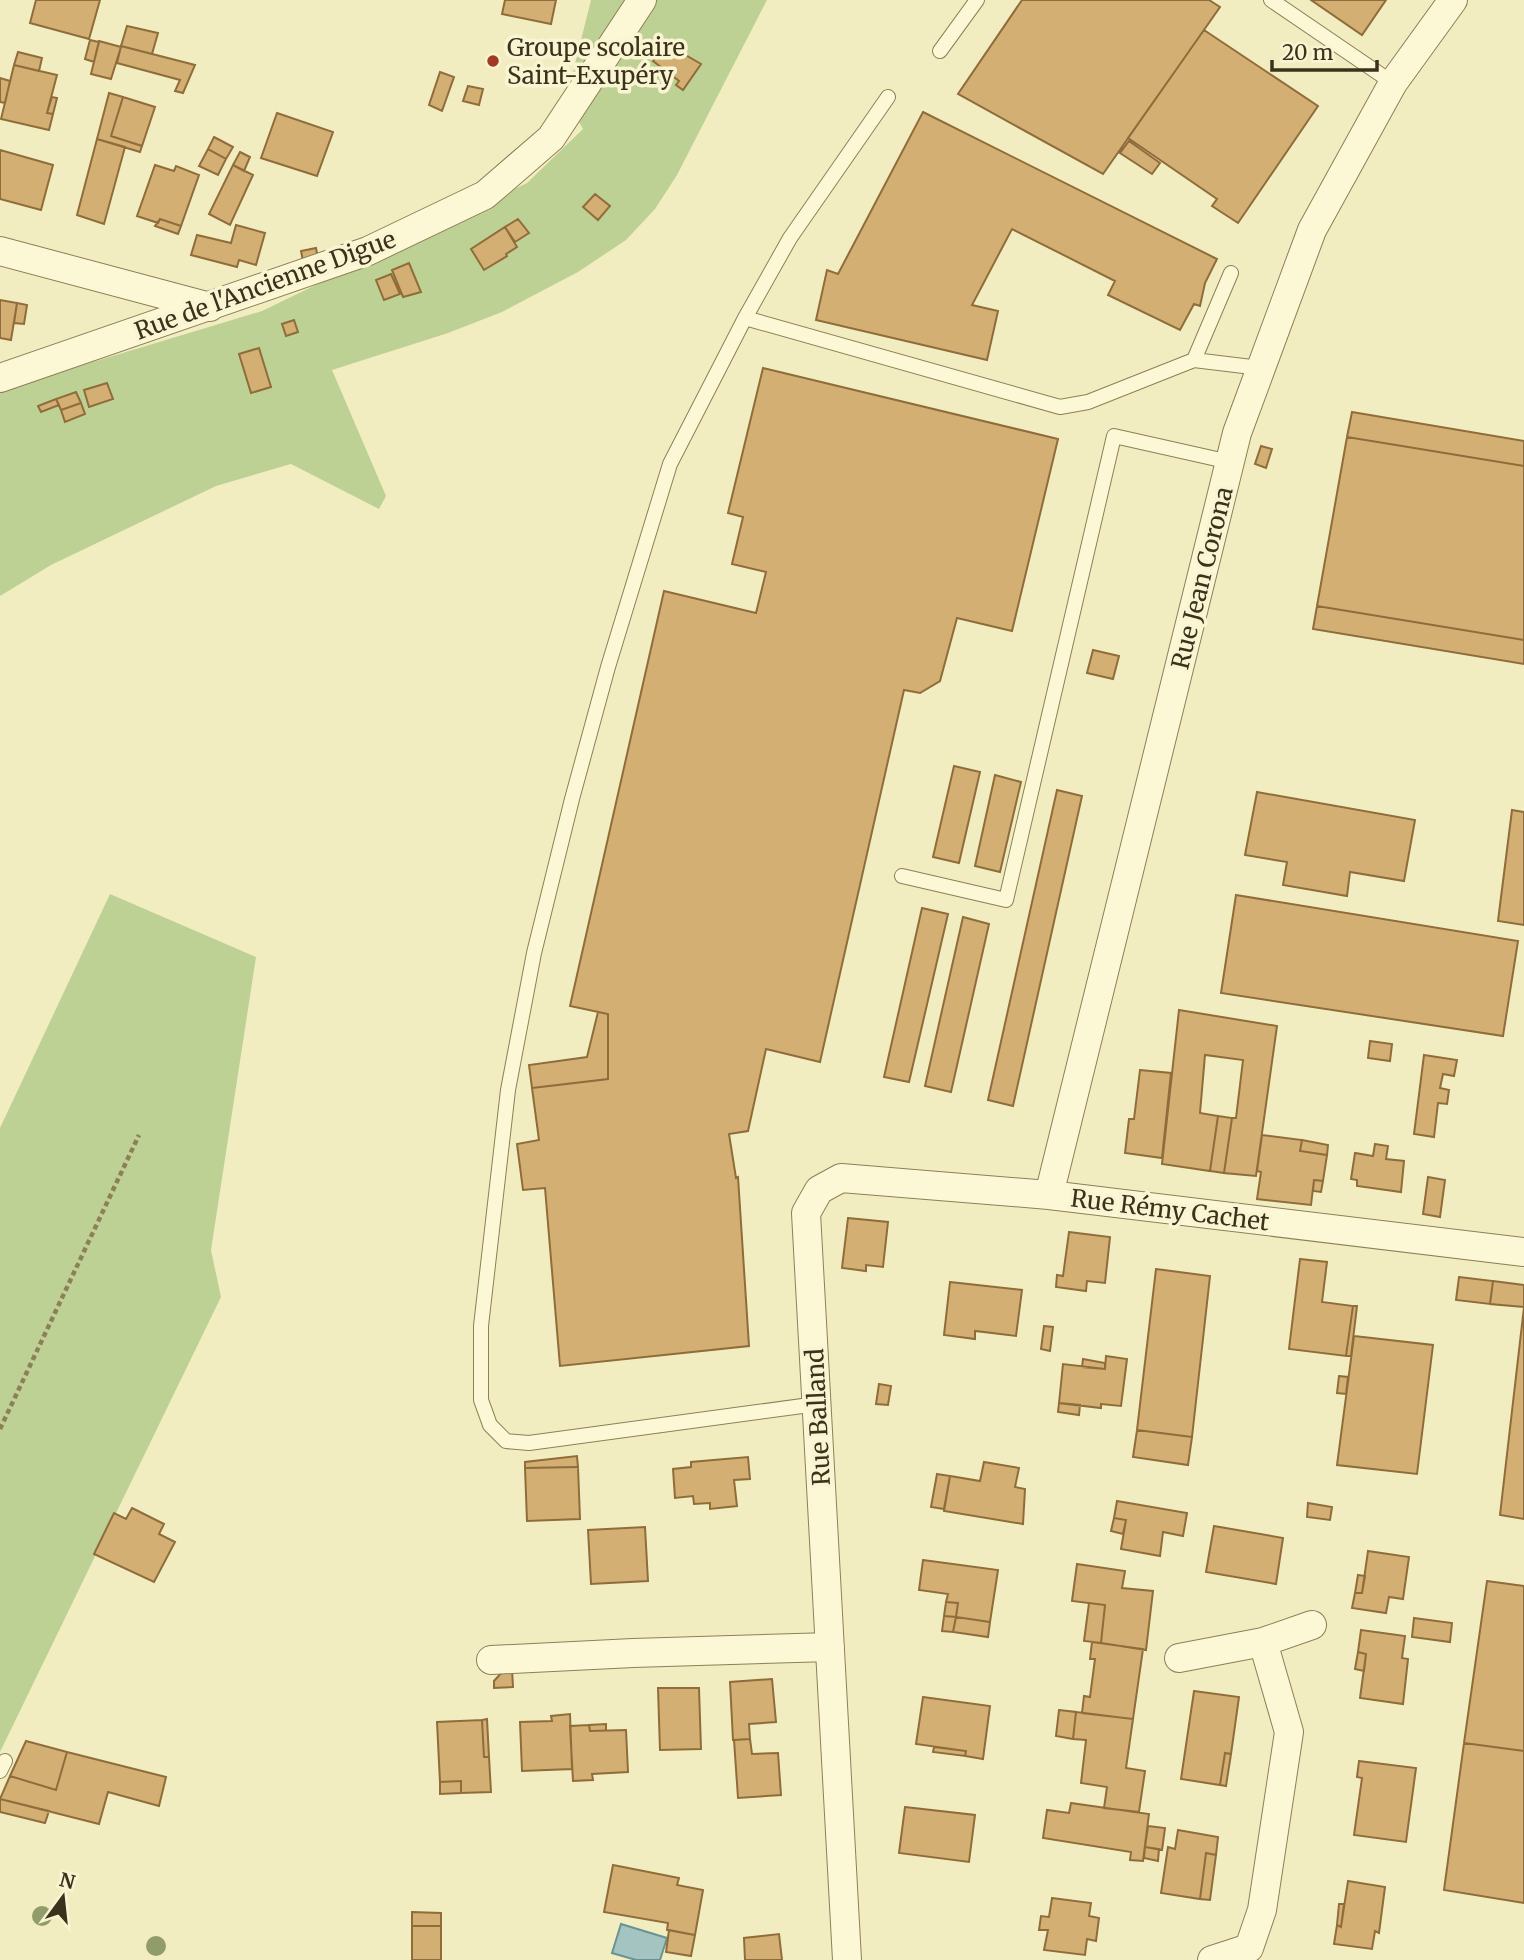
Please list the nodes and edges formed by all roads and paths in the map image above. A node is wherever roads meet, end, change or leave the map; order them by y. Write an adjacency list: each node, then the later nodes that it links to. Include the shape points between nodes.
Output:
1 (642, 0): 10 (street, Rue de l'Ancienne Digue, via 551,138 485,195 368,251)
2 (977, 0): 5 (lane)
3 (1271, 0): 6 (lane)
4 (1452, 0): 6 (street, Rue Jean Corona)
5 (940, 51)
6 (1393, 83): 13 (street, Rue Jean Corona, via 1312,230)
7 (888, 97): 11 (lane, via 790,238)
8 (0, 251): 10 (street)
9 (1231, 273): 12 (lane)
10 (210, 307): 14 (street, Rue de l'Ancienne Digue)
11 (745, 318): 12 (lane, via 1060,407 1088,402); 21 (lane, via 670,464 601,694 537,940 508,1090 481,1326 481,1400 490,1426 506,1441 529,1443)
12 (1194, 360): 13 (lane)
13 (1259, 368): 15 (street, Rue Jean Corona)
14 (0, 378)
15 (1230, 462): 16 (lane, via 1114,436 1006,900); 19 (street, Rue Jean Corona)
16 (902, 876)
17 (139, 1135): 22 (path)
18 (819, 1190): 19 (street, Rue Rémy Cachet, via 841,1178); 21 (street, Rue Balland, via 806,1213)
19 (1049, 1195): 20 (street, Rue Rémy Cachet)
20 (1524, 1252)
21 (817, 1404): 25 (street, Rue Balland)
22 (0, 1429)
23 (1312, 1625): 24 (street)
24 (1263, 1642): 26 (street); 30 (street, via 1289,1732 1262,1910 1249,1948)
25 (830, 1647): 27 (street); 28 (street, Rue Balland)
26 (1180, 1658)
27 (491, 1660)
28 (847, 1960): 29 (street)
29 (855, 1960)
30 (1212, 1960)

